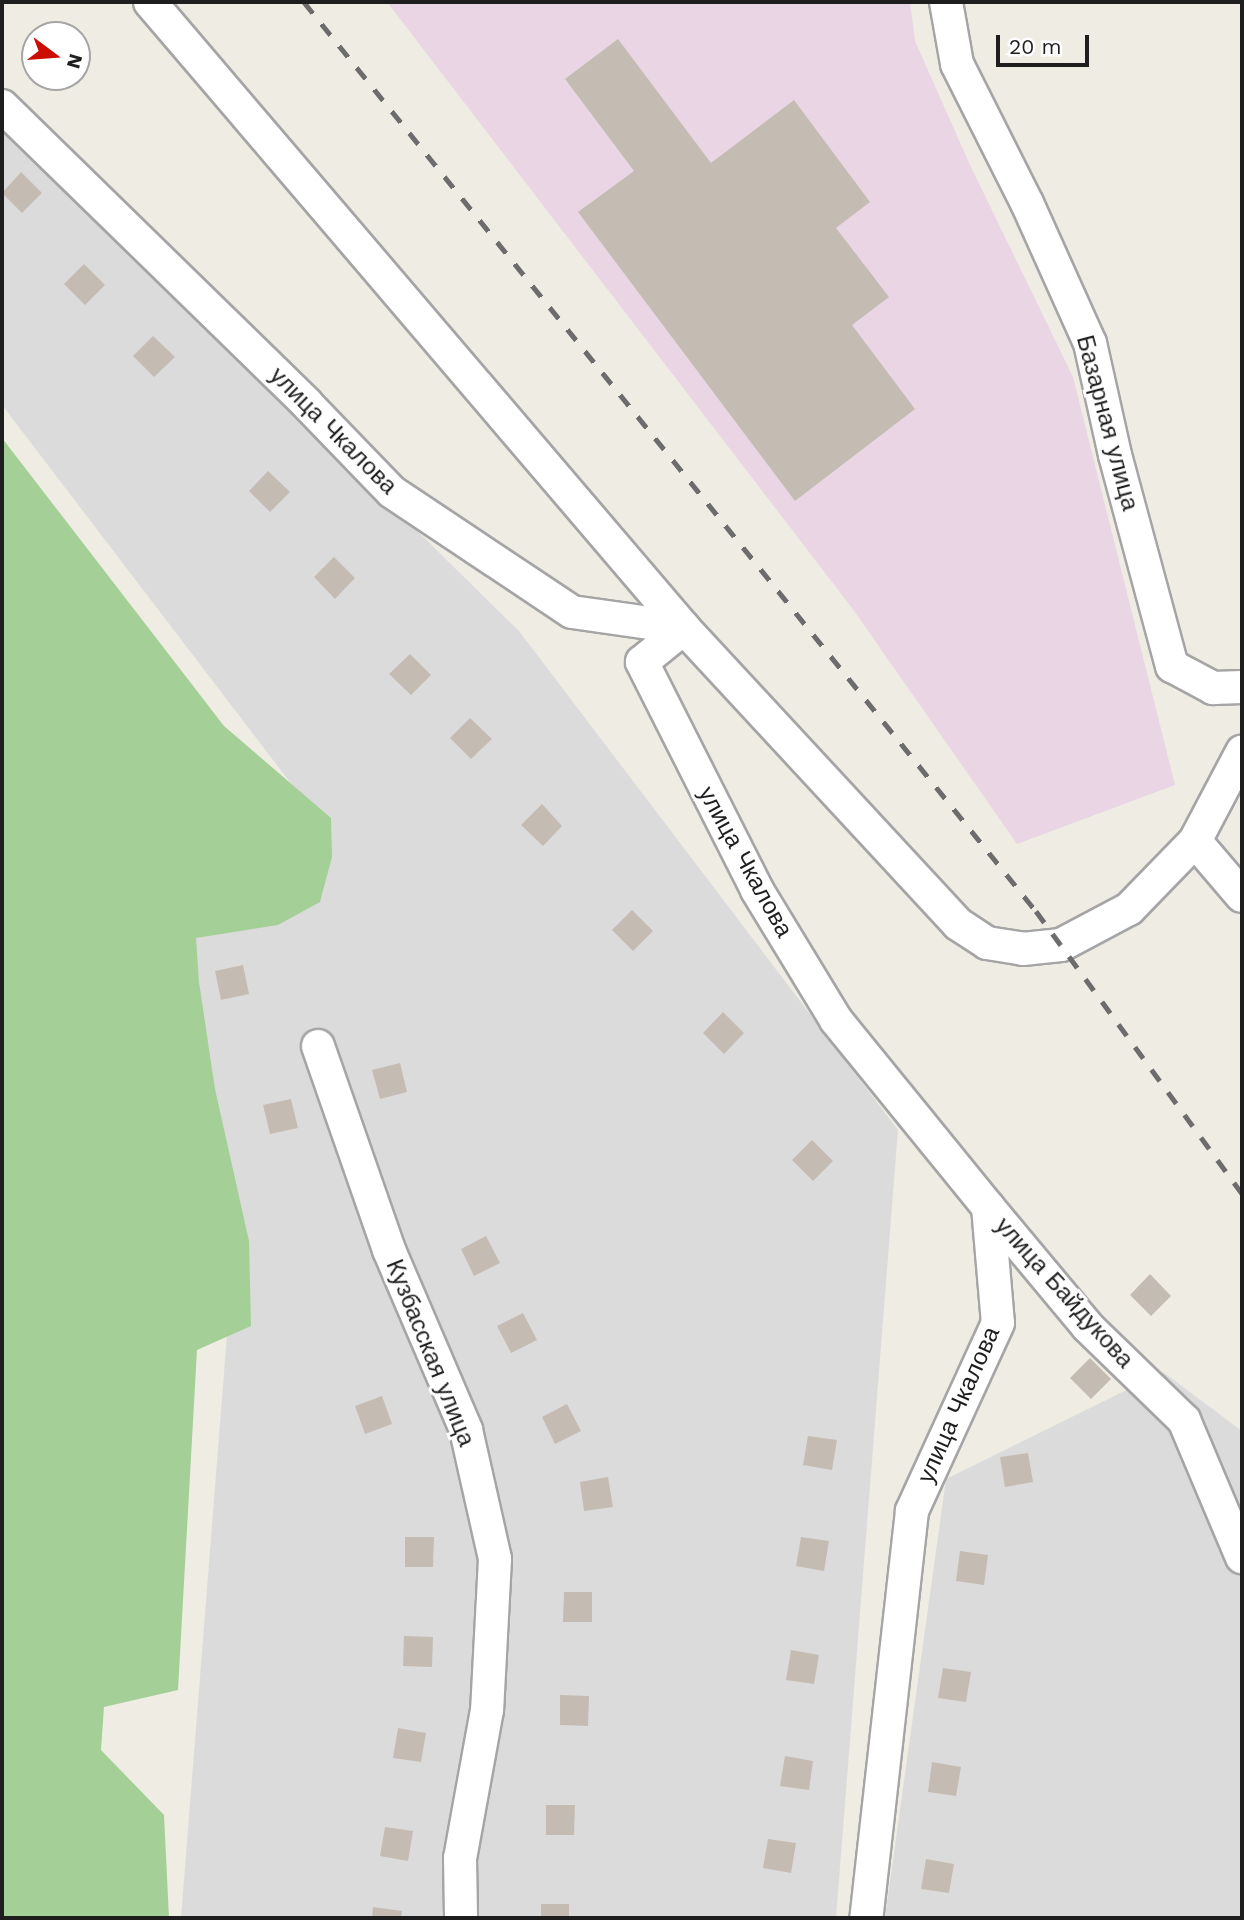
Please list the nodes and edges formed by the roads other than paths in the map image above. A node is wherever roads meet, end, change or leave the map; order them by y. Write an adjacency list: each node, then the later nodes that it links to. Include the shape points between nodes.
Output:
1 (150, 2): 4 (street)
2 (946, 2): 5 (street, Базарная улица, via 957,64 1090,343 1115,456 1172,666 1213,688)
3 (2, 106): 4 (street, улица Чкалова, via 392,492 572,612)
4 (684, 628): 7 (street, via 958,924 987,943 1023,949 1061,945 1129,909); 10 (street, улица Чкалова, via 642,662 757,890 836,1020)
5 (1242, 687)
6 (1242, 752): 7 (street)
7 (1195, 841): 8 (street)
8 (1242, 896)
9 (318, 1046): 12 (street, Кузбасская улица, via 389,1250 466,1430 495,1559 487,1710 460,1858)
10 (988, 1207): 11 (street, улица Байдукова, via 1088,1327 1184,1420); 13 (street, улица Чкалова, via 998,1324 912,1511)
11 (1242, 1557)
12 (461, 1918)
13 (866, 1918)

